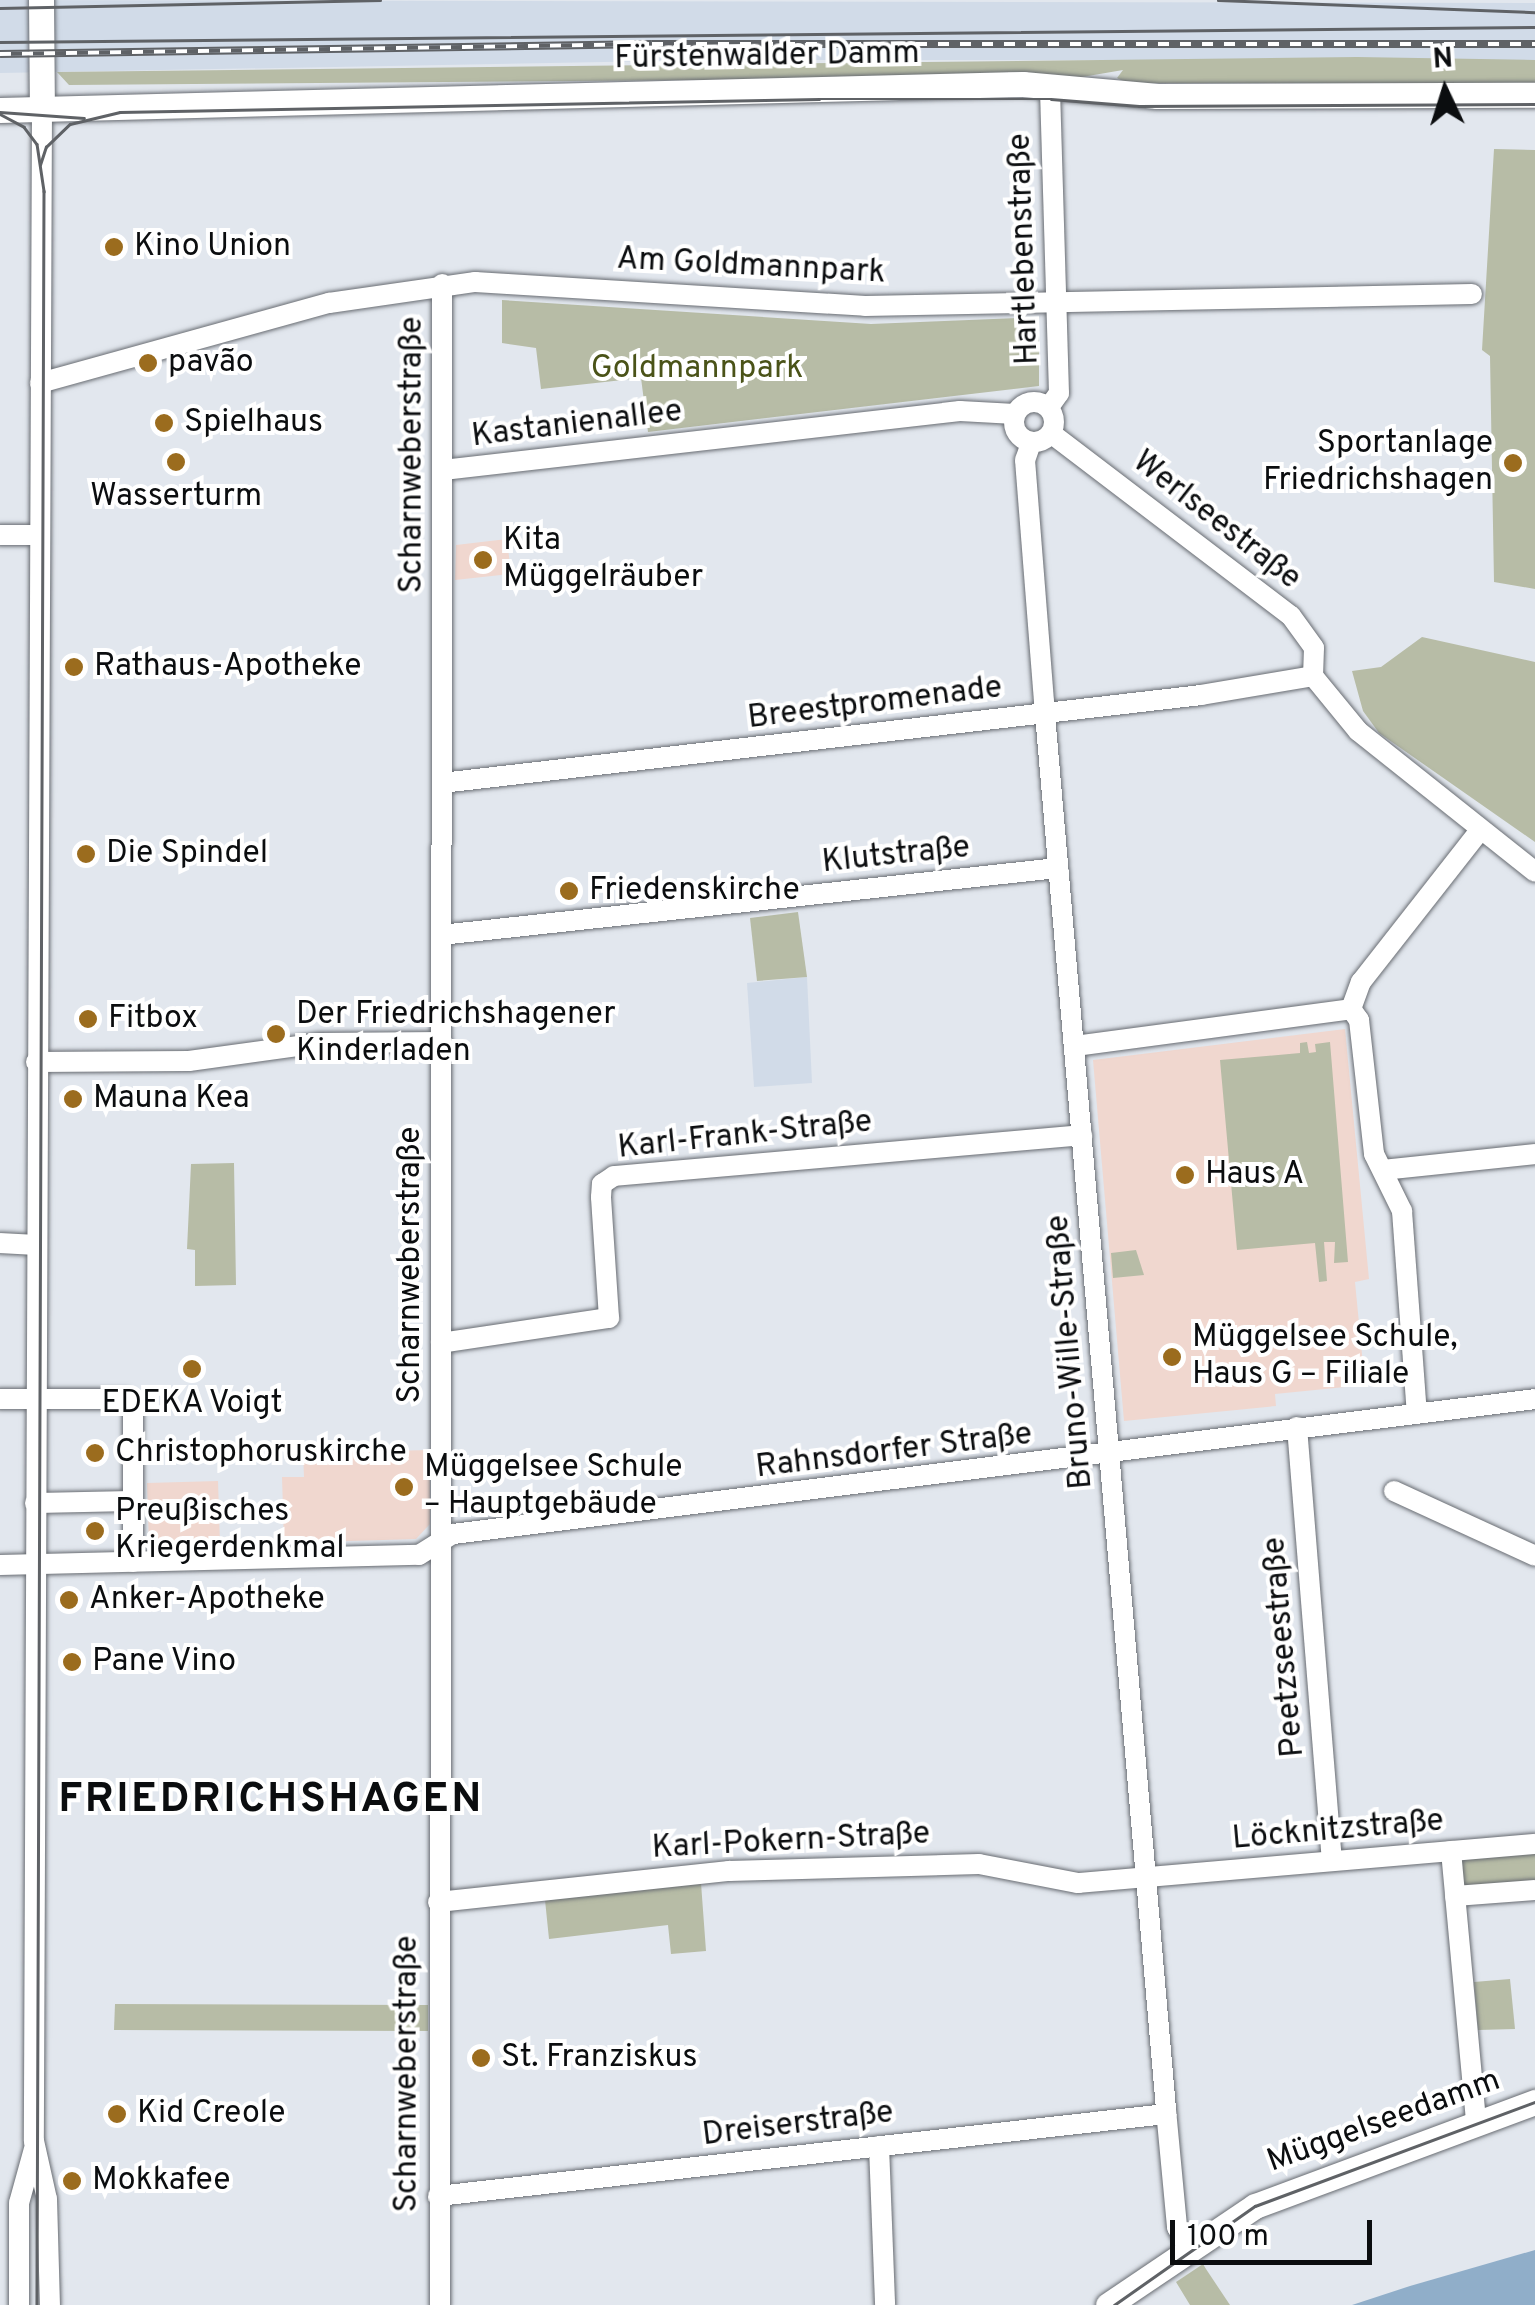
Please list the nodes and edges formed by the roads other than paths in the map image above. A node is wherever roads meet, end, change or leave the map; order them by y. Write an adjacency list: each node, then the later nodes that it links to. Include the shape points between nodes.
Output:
1 (41, 0): 4 (main road)
2 (1050, 85): 3 (main road, Fürstenwalder Damm, via 1157,96); 4 (main road, Fürstenwalder Damm); 8 (street, Hartlebenstraße)
3 (1535, 95)
4 (42, 107): 5 (main road, Fürstenwalder Damm); 9 (street)
5 (0, 110)
6 (442, 284): 8 (street, Am Goldmannpark, via 518,282 865,306); 9 (street, Am Goldmannpark, via 318,305); 14 (street, Scharnweberstraße)
7 (1472, 294): 8 (street, Am Goldmannpark)
8 (1056, 300): 10 (street, Hartlebenstraße, via 1060,394)
9 (40, 383): 16 (street)
10 (1048, 407): 11 (street, via 1030,402); 12 (street)
11 (1015, 414): 13 (street, via 1016,432); 14 (street, Kastanienallee, via 960,412)
12 (1052, 434): 13 (street); 17 (street, Werlseestraße, via 1291,616 1314,648)
13 (1032, 443): 18 (street, Bruno-Wille-Straße, via 1025,460)
14 (444, 470): 19 (street, Scharnweberstraße)
15 (0, 535): 16 (street)
16 (39, 535): 27 (street)
17 (1313, 676): 18 (street, Breestpromenade); 20 (street, Werlseestraße, via 1358,731)
18 (1045, 714): 19 (street, Breestpromenade); 21 (street, Bruno-Wille-Straße)
19 (442, 783): 23 (street, Scharnweberstraße)
20 (1480, 830): 22 (street, Werlseestraße); 24 (street, via 1361,982)
21 (1058, 868): 23 (street, Klutstraße); 26 (street, Bruno-Wille-Straße)
22 (1535, 872)
23 (442, 935): 25 (street, Scharnweberstraße)
24 (1351, 1009): 26 (street); 30 (street, via 1359,1020 1374,1154)
25 (442, 1042): 27 (street, via 346,1042 189,1061); 33 (street, Scharnweberstraße)
26 (1075, 1046): 28 (street, Bruno-Wille-Straße)
27 (36, 1062): 32 (street)
28 (1082, 1135): 33 (street, Karl-Frank-Straße, via 614,1176 602,1184 601,1197 609,1318); 39 (street, Bruno-Wille-Straße)
29 (1535, 1154): 30 (street)
30 (1383, 1170): 37 (street, via 1402,1211)
31 (0, 1244): 32 (street)
32 (36, 1244): 36 (street)
33 (440, 1342): 43 (street, Scharnweberstraße)
34 (0, 1399): 36 (street)
35 (1535, 1399): 37 (street, Rahnsdorfer Straße)
36 (35, 1400): 41 (street, via 126,1400 133,1410); 42 (street)
37 (1417, 1412): 38 (street, Rahnsdorfer Straße)
38 (1297, 1427): 39 (street, Rahnsdorfer Straße); 50 (street, Peetzseestraße)
39 (1110, 1456): 43 (street, Rahnsdorfer Straße, via 453,1534); 51 (street, Bruno-Wille-Straße)
40 (1394, 1491): 44 (street)
41 (133, 1501): 42 (street); 45 (street)
42 (35, 1503): 47 (street)
43 (440, 1545): 45 (street, Rahnsdorfer Straße, via 418,1555); 54 (street, Scharnweberstraße)
44 (1535, 1556)
45 (133, 1562): 47 (street, Rahnsdorfer Straße)
46 (0, 1564): 47 (street, Rahnsdorfer Straße)
47 (35, 1564): 59 (street)
48 (1535, 1844): 49 (street, Löcknitzstraße)
49 (1451, 1851): 50 (street, Löcknitzstraße); 53 (street)
50 (1332, 1861): 51 (street, Löcknitzstraße)
51 (1146, 1877): 54 (street, Karl-Pokern-Straße, via 1064,1883 979,1864 729,1870); 56 (street, Bruno-Wille-Straße)
52 (1535, 1890): 53 (street)
53 (1455, 1896): 57 (street)
54 (438, 1902): 60 (street, Scharnweberstraße)
55 (1535, 2102): 57 (main road, Müggelseedamm)
56 (1166, 2114): 58 (street, Dreiserstraße); 61 (street, Bruno-Wille-Straße, via 1177,2227)
57 (1476, 2120): 61 (main road, Müggelseedamm, via 1281,2193)
58 (878, 2146): 60 (street, Dreiserstraße); 65 (street)
59 (34, 2148): 62 (street, via 19,2203); 63 (street, via 48,2206)
60 (438, 2196): 64 (street, Scharnweberstraße)
61 (1190, 2252): 66 (main road, Müggelseedamm)
62 (19, 2305)
63 (50, 2305)
64 (440, 2305)
65 (885, 2305)
66 (1108, 2305)

